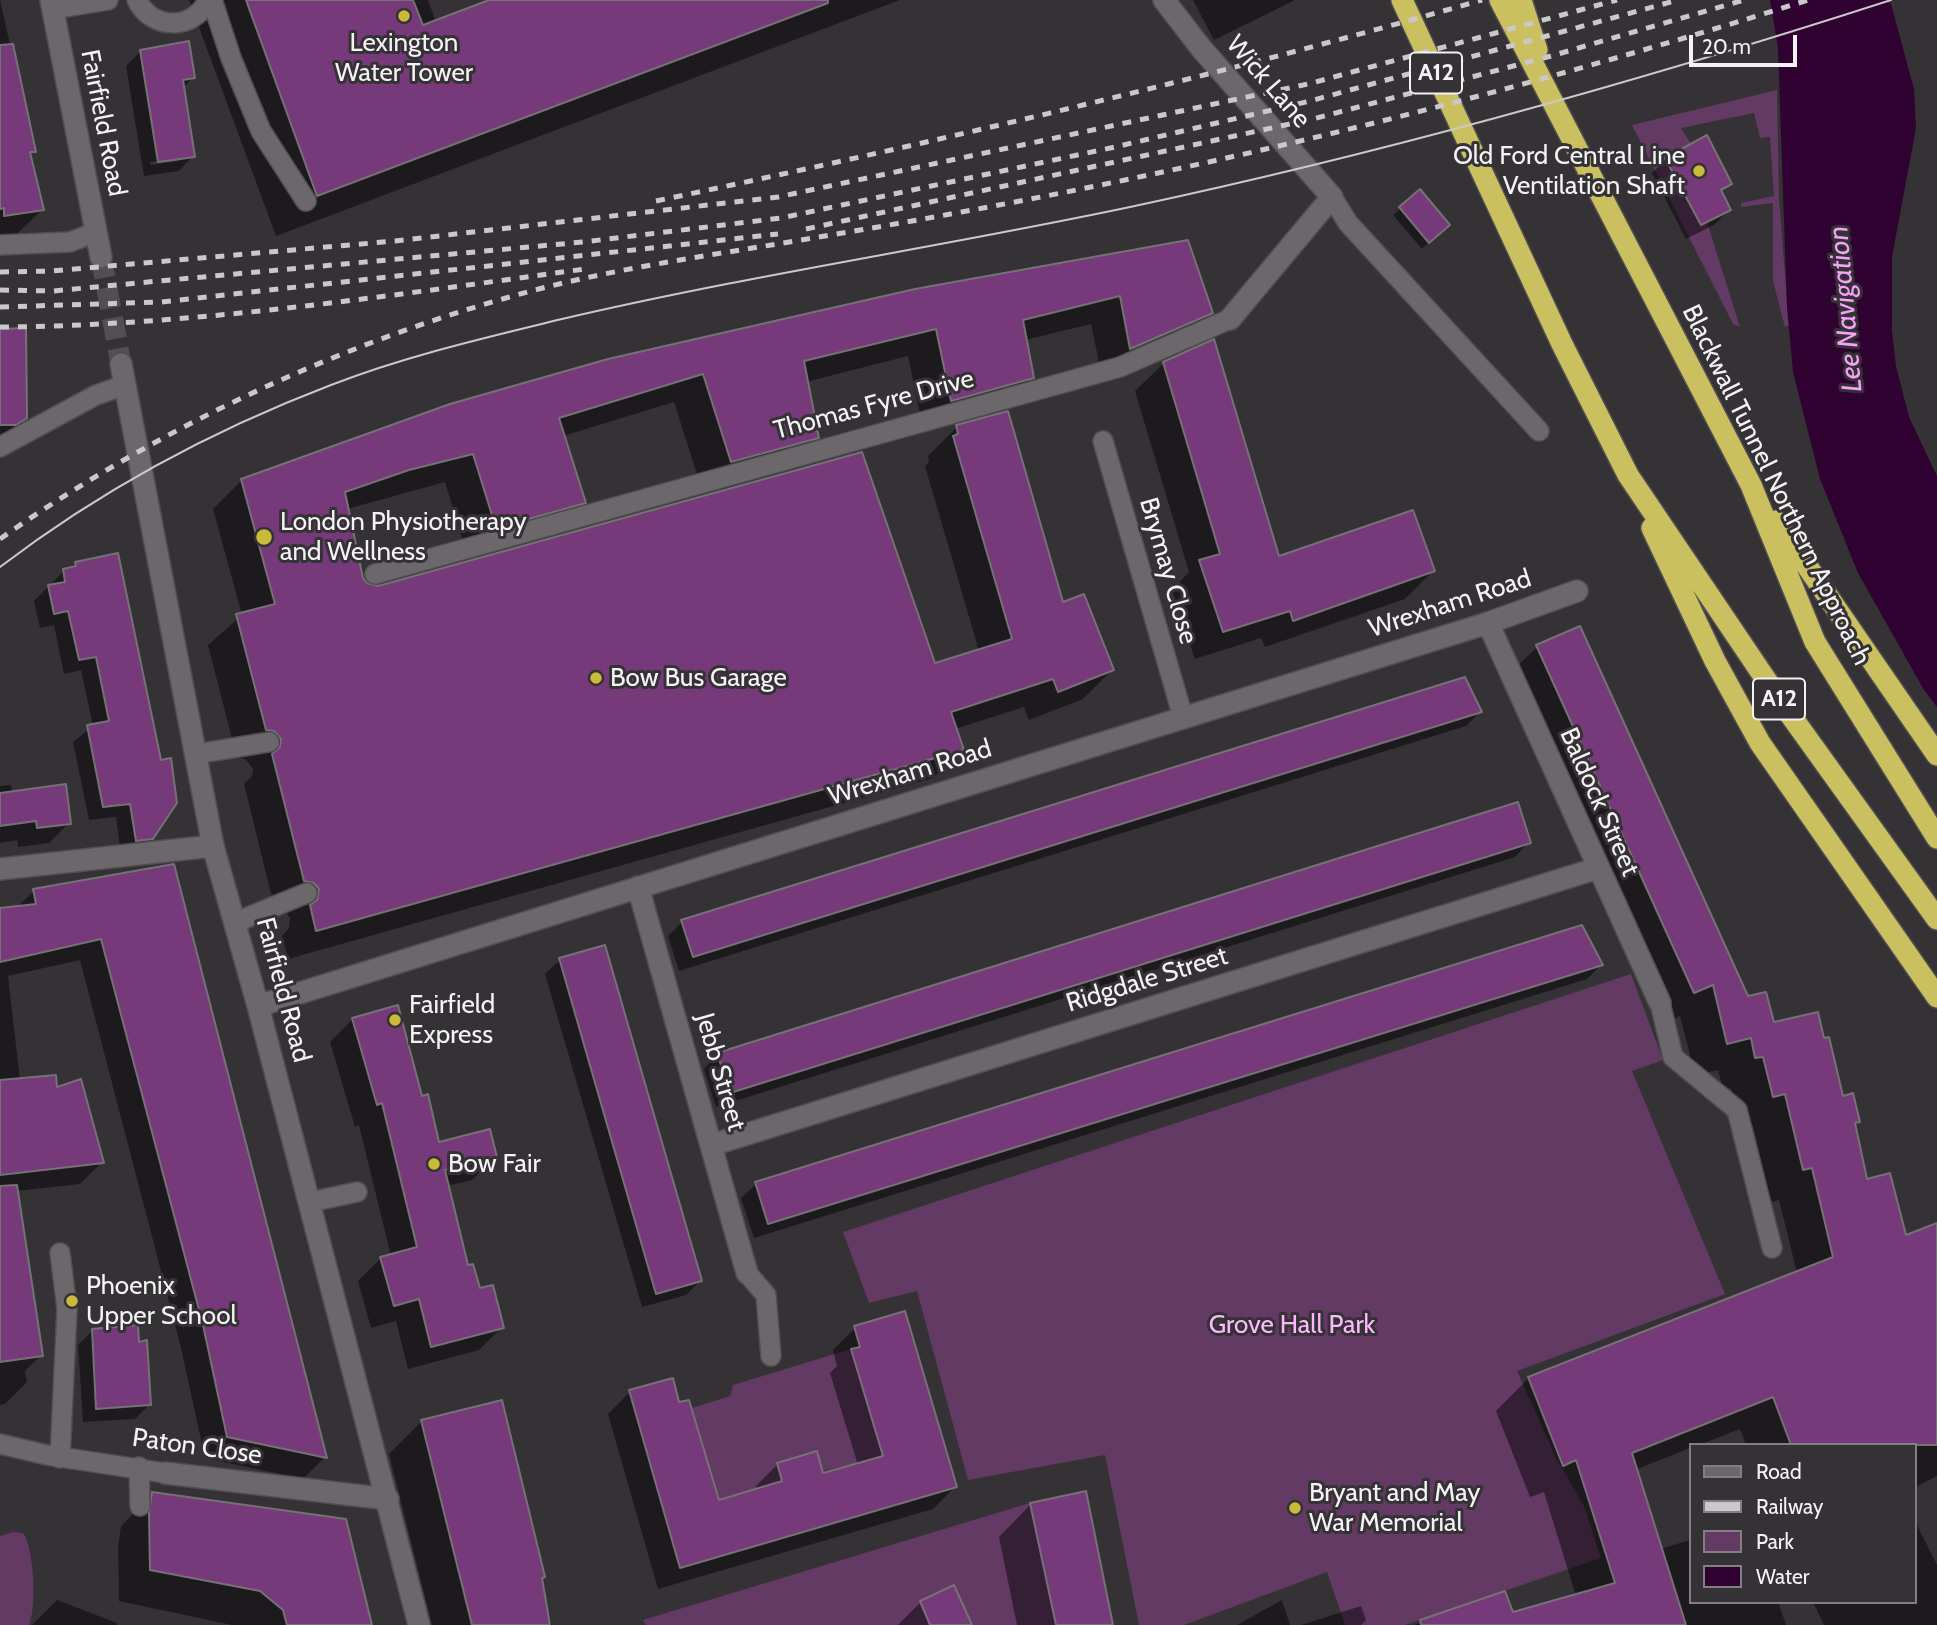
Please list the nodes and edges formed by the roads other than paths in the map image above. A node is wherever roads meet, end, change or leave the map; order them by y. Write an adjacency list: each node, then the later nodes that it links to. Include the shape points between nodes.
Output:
1 (108, 0): 8 (lane)
2 (137, 0): 3 (lane, via 147,15 173,24 196,16)
3 (210, 0): 11 (lane, via 261,131)
4 (1164, 0): 10 (street, Wick Lane)
5 (1402, 0): 20 (highway, A12, via 1562,344)
6 (1500, 0): 9 (highway, Blackwall Tunnel Northern Approach / A12)
7 (1521, 0): 9 (highway, A12)
8 (52, 5): 12 (street, Fairfield Road)
9 (1559, 115): 21 (highway, Blackwall Tunnel Northern Approach / A12)
10 (1332, 198): 15 (street, Thomas Fyre Drive); 17 (lane, via 1348,223)
11 (306, 201)
12 (96, 232): 13 (lane, via 70,242); 14 (street, Fairfield Road)
13 (0, 245)
14 (100, 257)
15 (1230, 319): 22 (lane, Thomas Fyre Drive, via 1121,367)
16 (123, 374): 19 (lane, via 96,395); 27 (street, Fairfield Road)
17 (1539, 431)
18 (1103, 441): 25 (lane, Brymay Close)
19 (0, 447)
20 (1629, 475): 35 (highway, A12, via 1779,699); 37 (highway, A12, via 1715,661 1760,743)
21 (1751, 485): 28 (highway, A12); 29 (highway, Blackwall Tunnel Northern Approach / A12, via 1815,642)
22 (375, 574)
23 (1577, 592): 24 (street, Wrexham Road)
24 (1488, 623): 25 (street, Wrexham Road); 31 (street, Baldock Street)
25 (1183, 717): 33 (street, Wrexham Road)
26 (269, 742): 27 (lane)
27 (196, 754): 30 (street, Fairfield Road)
28 (1937, 755)
29 (1937, 838)
30 (213, 846): 32 (street); 36 (street, Fairfield Road)
31 (1598, 868): 38 (street, Baldock Street); 40 (street, Ridgdale Street)
32 (0, 869)
33 (638, 887): 39 (street, Wrexham Road); 40 (street, Jebb Street)
34 (307, 893): 36 (lane)
35 (1937, 919)
36 (236, 922): 39 (street, Fairfield Road)
37 (1937, 997)
38 (1660, 1003): 43 (lane, via 1673,1057 1737,1111)
39 (258, 1006): 42 (street, Fairfield Road)
40 (712, 1145): 45 (street, Jebb Street)
41 (357, 1192): 42 (lane)
42 (310, 1202): 51 (street, Fairfield Road)
43 (1772, 1248)
44 (61, 1254): 48 (lane, via 67,1309)
45 (747, 1273): 46 (lane, via 766,1295)
46 (771, 1356)
47 (0, 1444): 48 (lane, Paton Close)
48 (60, 1458): 49 (lane, Paton Close)
49 (139, 1467): 50 (lane, Paton Close); 52 (lane)
50 (165, 1473): 51 (street, Paton Close)
51 (388, 1499): 53 (street, Fairfield Road)
52 (140, 1506)
53 (419, 1625)

